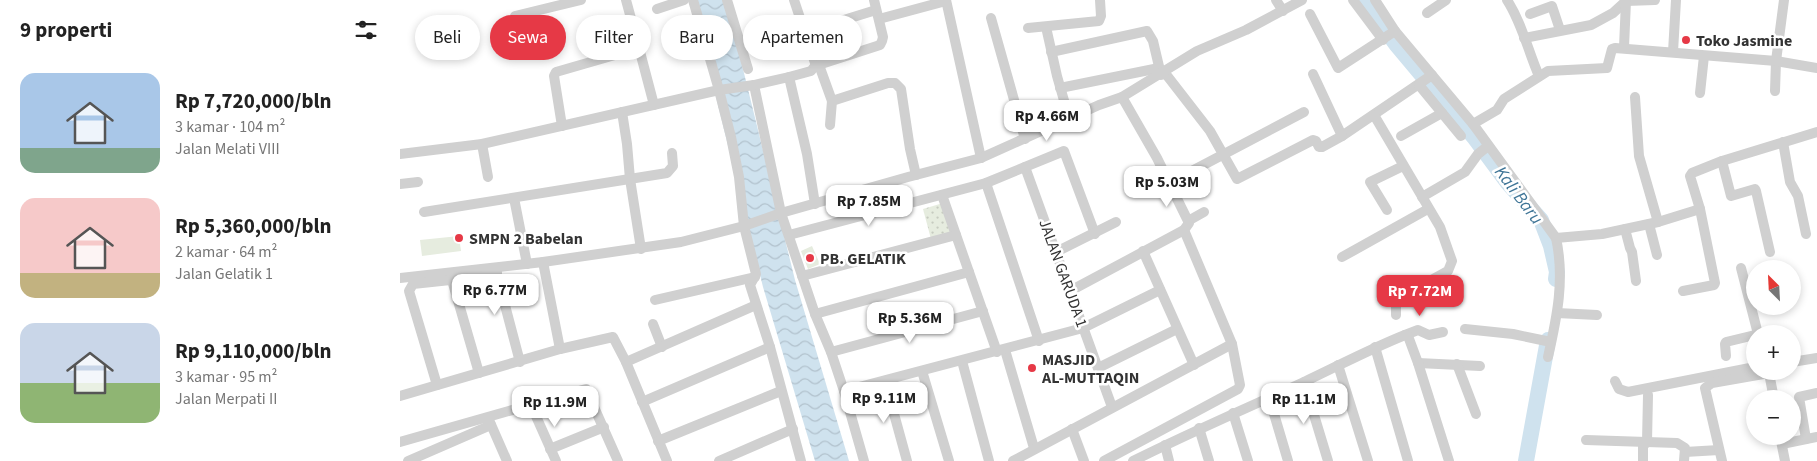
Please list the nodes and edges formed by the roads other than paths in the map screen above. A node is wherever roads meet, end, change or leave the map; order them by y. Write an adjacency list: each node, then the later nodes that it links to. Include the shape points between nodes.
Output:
1 (582, 0): 25 (street)
2 (626, 0): 26 (street)
3 (684, 0): 19 (street)
4 (693, 0): 53 (street)
5 (727, 0): 45 (street)
6 (794, 0): 27 (street)
7 (946, 0): 20 (street); 79 (street)
8 (1100, 0): 30 (street, via 1099,21)
9 (1276, 0): 21 (street)
10 (1302, 0): 21 (street)
11 (1353, 0): 33 (street)
12 (1375, 0): 33 (street)
13 (1446, 0): 22 (street)
14 (1507, 0): 34 (street, via 1517,15)
15 (1655, 0): 18 (street)
16 (1676, 0): 37 (street)
17 (1784, 0): 42 (street)
18 (1626, 1): 32 (street, via 1613,13 1591,25); 35 (street)
19 (657, 9)
20 (876, 10): 28 (street); 43 (street, via 883,37 880,45)
21 (1283, 11): 46 (street, via 1197,51)
22 (1427, 13)
23 (1310, 14): 33 (street, via 1338,68)
24 (1530, 14): 32 (street, via 1552,6)
25 (519, 15)
26 (630, 15)
27 (799, 15)
28 (860, 15)
29 (991, 18): 72 (street)
30 (1046, 27): 31 (street); 36 (street)
31 (1028, 28)
32 (1560, 30): 34 (street)
33 (1389, 36): 50 (street)
34 (1524, 38): 48 (street)
35 (1624, 47): 37 (street); 48 (street, via 1612,49 1607,68 1551,70)
36 (1051, 52): 46 (street, via 1147,31); 52 (street)
37 (1673, 52): 38 (street)
38 (1704, 56): 42 (street); 55 (street)
39 (598, 60): 67 (street, via 556,72)
40 (642, 60): 59 (street)
41 (816, 60): 43 (street)
42 (1776, 61): 44 (street); 54 (street)
43 (818, 66): 49 (street); 58 (street)
44 (1817, 68)
45 (748, 69)
46 (1162, 72): 52 (street); 56 (street); 78 (street, via 1210,131)
47 (1313, 74): 69 (street)
48 (1538, 76): 66 (street, via 1504,99 1497,110)
49 (789, 77): 51 (street); 93 (street)
50 (1425, 80): 62 (street); 63 (street); 66 (street)
51 (754, 85): 53 (street); 99 (street)
52 (1060, 88): 64 (street)
53 (722, 90): 59 (street); 102 (street)
54 (1775, 91)
55 (1700, 93)
56 (1122, 97): 64 (street); 88 (street)
57 (1635, 97): 101 (street, via 1639,156)
58 (832, 101): 65 (street); 83 (street, via 888,83 898,84)
59 (654, 105): 60 (street)
60 (622, 112): 67 (street); 85 (street)
61 (1304, 112): 78 (street)
62 (1442, 113): 70 (street); 71 (street)
63 (1374, 115): 69 (street); 81 (street)
64 (1069, 118): 72 (street)
65 (830, 124)
66 (1473, 124): 75 (street)
67 (562, 126): 74 (street)
68 (1817, 132): 73 (street)
69 (1342, 136): 78 (street, via 1322,147 1313,140 1238,179)
70 (1401, 136)
71 (1461, 136)
72 (1025, 139): 79 (street)
73 (1783, 142): 80 (street); 106 (street, via 1790,182 1798,196)
74 (482, 144): 77 (street); 84 (street)
75 (1484, 149): 92 (street, via 1465,172); 109 (street)
76 (672, 153): 85 (street, via 672,166 668,173)
77 (400, 154)
78 (1225, 155): 88 (street)
79 (981, 158): 83 (street)
80 (1722, 161): 96 (street, via 1690,176); 113 (street, via 1731,196 1755,189)
81 (1403, 166): 92 (street); 95 (street, via 1370,182)
82 (1026, 167): 87 (street); 105 (street, via 1065,152); 112 (street, JALAN GARUDA 1)
83 (916, 174): 93 (street)
84 (488, 177)
85 (630, 179): 91 (street); 110 (street)
86 (418, 182): 89 (street)
87 (986, 183): 90 (street); 144 (street)
88 (1169, 183): 103 (street)
89 (400, 184)
90 (942, 195): 107 (street); 108 (street)
91 (514, 198): 97 (street); 117 (street)
92 (1422, 198): 94 (street)
93 (815, 204): 99 (street)
94 (1428, 209): 115 (street); 134 (street, via 1440,227 1451,266 1448,271 1399,298)
95 (1387, 210)
96 (1700, 210): 101 (street); 127 (street, via 1715,284)
97 (424, 212)
98 (1204, 212): 103 (street)
99 (781, 213): 102 (street); 107 (street)
100 (1116, 222): 105 (street)
101 (1653, 223): 104 (street); 114 (street)
102 (749, 224): 110 (street); 122 (street)
103 (1186, 225): 111 (street); 146 (street)
104 (1626, 229): 109 (street); 125 (street)
105 (1095, 234): 112 (street)
106 (1806, 234)
107 (789, 235): 121 (street)
108 (956, 235): 120 (street); 121 (street)
109 (1556, 238): 132 (street, via 1561,278)
110 (641, 249): 116 (street)
111 (1143, 251): 126 (street); 128 (street)
112 (1056, 252): 128 (street, JALAN GARUDA 1)
113 (1770, 252)
114 (1657, 255)
115 (1342, 257)
116 (543, 262): 117 (street); 150 (street)
117 (527, 264): 119 (street)
118 (1741, 268): 137 (street)
119 (497, 271): 123 (street); 124 (street); 158 (street)
120 (969, 272): 131 (street); 133 (street)
121 (802, 276): 133 (street)
122 (755, 277): 129 (street); 130 (street, via 750,285)
123 (400, 278)
124 (452, 280): 168 (street); 173 (street, via 413,284 410,288)
125 (1636, 282)
126 (1160, 290): 138 (street); 139 (street)
127 (1683, 291)
128 (1070, 292): 138 (street, JALAN GARUDA 1)
129 (655, 300)
130 (756, 305): 147 (street); 148 (street)
131 (983, 311): 151 (street); 152 (street)
132 (1558, 312): 135 (street); 145 (street)
133 (814, 314): 152 (street)
134 (1396, 315)
135 (1597, 315)
136 (653, 324): 147 (street)
137 (1754, 325)
138 (1084, 328): 144 (street); 165 (street, JALAN GARUDA 1)
139 (1177, 328): 162 (street); 165 (street)
140 (1465, 329): 145 (street)
141 (1443, 332): 142 (street, via 1430,335 1418,330)
142 (1405, 335): 149 (street); 160 (street)
143 (1746, 337): 153 (street, via 1726,342)
144 (1039, 341): 151 (street)
145 (1549, 342): 154 (street)
146 (1232, 344): 162 (street); 216 (street, via 1240,385 1238,389)
147 (662, 347): 159 (street)
148 (770, 347): 174 (street); 180 (street)
149 (1374, 347): 163 (street); 224 (street)
150 (560, 349): 158 (street); 159 (street, via 613,337)
151 (1001, 351): 156 (street); 200 (street)
152 (831, 352): 175 (street)
153 (1726, 356)
154 (1548, 357)
155 (1817, 358): 157 (street)
156 (962, 361): 167 (street); 213 (street)
157 (1801, 361)
158 (520, 362): 168 (street)
159 (626, 362): 180 (street)
160 (1418, 363): 161 (street); 225 (street)
161 (1457, 364): 164 (street); 184 (street)
162 (1194, 365): 182 (street)
163 (1338, 365): 172 (street); 223 (street)
164 (1480, 366)
165 (1098, 368): 182 (street, JALAN GARUDA 1)
166 (1746, 369): 171 (street, via 1628,392 1619,389)
167 (922, 371): 170 (street); 212 (street)
168 (479, 373): 173 (street)
169 (1746, 377): 201 (street, via 1712,383 1705,388)
170 (885, 381): 175 (street); 211 (street)
171 (1615, 381)
172 (1304, 382): 179 (street); 222 (street)
173 (437, 385): 178 (street)
174 (781, 391): 188 (street); 194 (street)
175 (844, 391): 210 (street)
176 (1817, 393): 192 (street, via 1799,397)
177 (1648, 395): 196 (street)
178 (400, 396)
179 (1269, 398): 183 (street); 221 (street)
180 (642, 402): 194 (street)
181 (531, 405): 185 (street); 186 (street, via 586,389); 199 (street)
182 (1112, 407): 189 (street)
183 (1233, 413): 187 (street); 220 (street)
184 (1476, 414)
185 (489, 421): 195 (street); 203 (street); 204 (street)
186 (604, 427): 199 (street); 206 (street)
187 (1199, 428): 197 (street); 219 (street)
188 (793, 429): 208 (street); 209 (street)
189 (1072, 429): 200 (street); 215 (street)
190 (1817, 438): 192 (street)
191 (1801, 439): 192 (street)
192 (1806, 439)
193 (1586, 440): 196 (street)
194 (658, 441): 207 (street)
195 (400, 442)
196 (1647, 442): 202 (street, via 1677,443 1685,448); 226 (street, via 1643,446)
197 (1165, 445): 217 (street); 218 (street)
198 (1782, 445): 228 (street)
199 (550, 448): 205 (street)
200 (1034, 448): 214 (street)
201 (1719, 450): 202 (street); 227 (street)
202 (1685, 457)
203 (408, 461)
204 (506, 461)
205 (556, 461)
206 (618, 461)
207 (667, 461)
208 (719, 461)
209 (801, 461)
210 (864, 461)
211 (907, 461)
212 (949, 461)
213 (989, 461)
214 (1013, 461)
215 (1084, 461)
216 (1104, 461)
217 (1133, 461)
218 (1169, 461)
219 (1209, 461)
220 (1248, 461)
221 (1288, 461)
222 (1328, 461)
223 (1368, 461)
224 (1408, 461)
225 (1449, 461)
226 (1643, 461)
227 (1722, 461)
228 (1785, 461)

